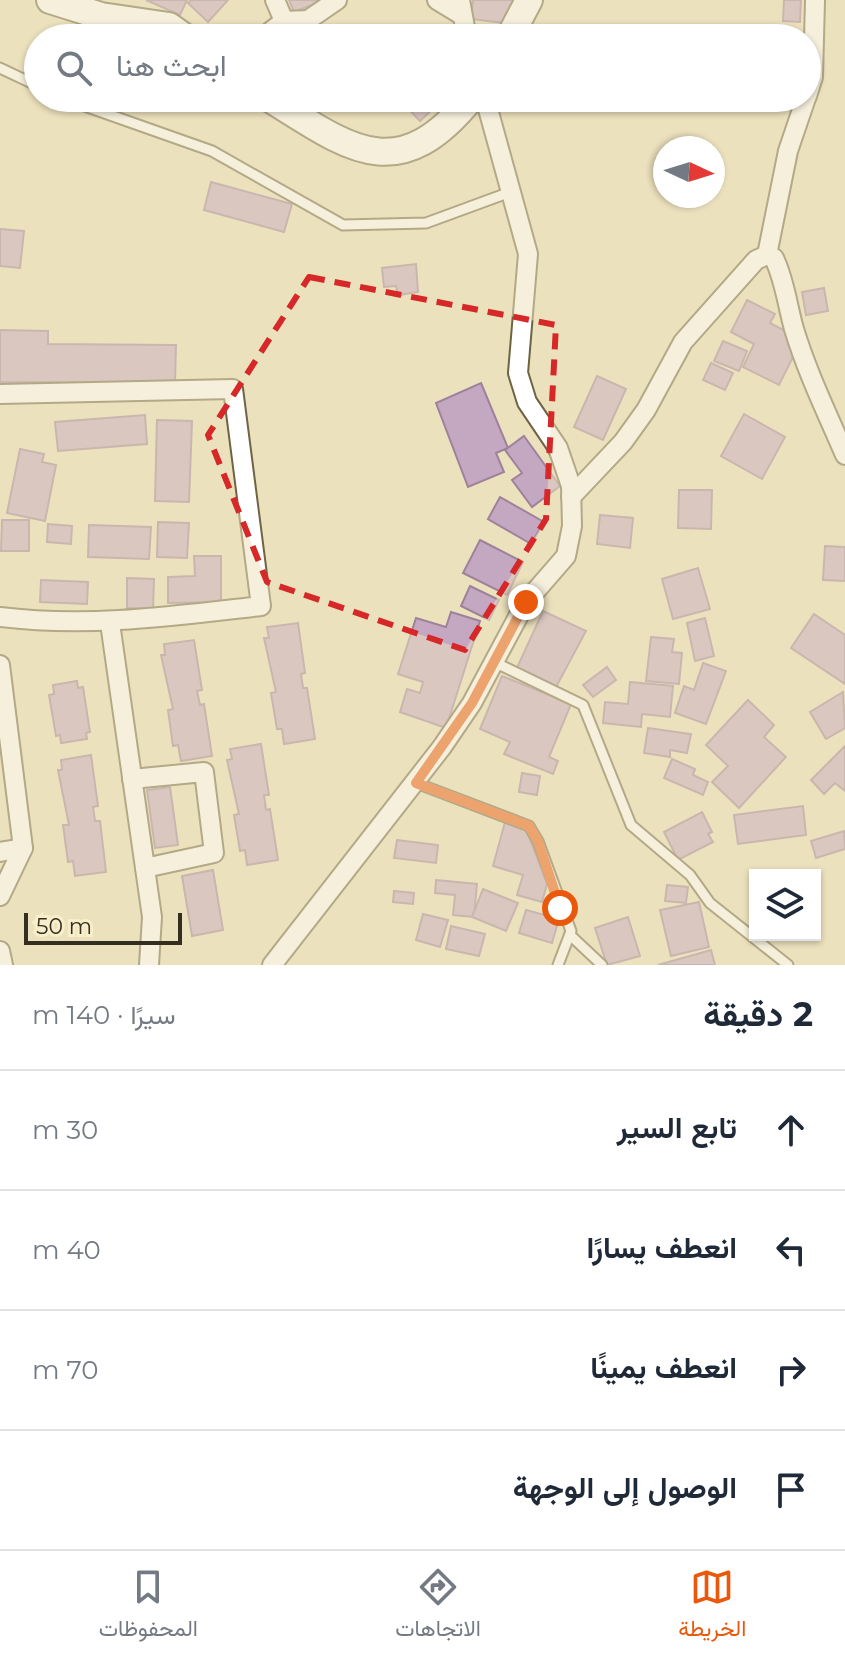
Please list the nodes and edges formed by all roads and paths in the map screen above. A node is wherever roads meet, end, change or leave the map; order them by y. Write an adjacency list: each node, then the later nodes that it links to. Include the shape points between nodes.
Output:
1 (50, 0): 9 (main road, via 101,16)
2 (275, 0): 8 (street)
3 (337, 0): 8 (street, via 308,20)
4 (437, 0): 7 (street)
5 (529, 0): 11 (main road)
6 (815, 0): 12 (street)
7 (460, 7)
8 (284, 21): 10 (street)
9 (155, 24)
10 (280, 24)
11 (516, 24)
12 (814, 24)
13 (0, 68): 14 (lane)
14 (24, 79)
15 (102, 112): 20 (lane, via 212,151 343,225 426,223)
16 (291, 112): 17 (main road, via 332,138 386,153 408,149 440,131)
17 (458, 112)
18 (489, 112): 20 (street)
19 (802, 112): 21 (street, via 788,151)
20 (513, 191): 24 (street, via 528,254 518,373 527,402 558,448)
21 (767, 255): 23 (street, via 784,279 813,384); 24 (street, via 756,260 683,342 623,442)
22 (0, 394): 26 (street, via 233,389 261,606)
23 (845, 455)
24 (571, 497): 27 (street, via 566,556 526,602)
25 (0, 617): 26 (street)
26 (110, 623): 29 (street)
27 (494, 662): 30 (street); 42 (lane, via 583,705 631,825 690,875 710,903)
28 (0, 665): 31 (street)
29 (132, 779): 33 (street); 33 (street, via 204,772 214,853)
30 (416, 783): 35 (lane, via 529,826); 39 (street)
31 (23, 848): 32 (street); 34 (street)
32 (0, 852)
33 (145, 868): 38 (street, via 152,917)
34 (0, 896)
35 (570, 935): 40 (lane); 41 (lane)
36 (0, 951): 37 (street)
37 (3, 965)
38 (149, 965)
39 (272, 965)
40 (558, 965)
41 (602, 965)
42 (788, 965)

